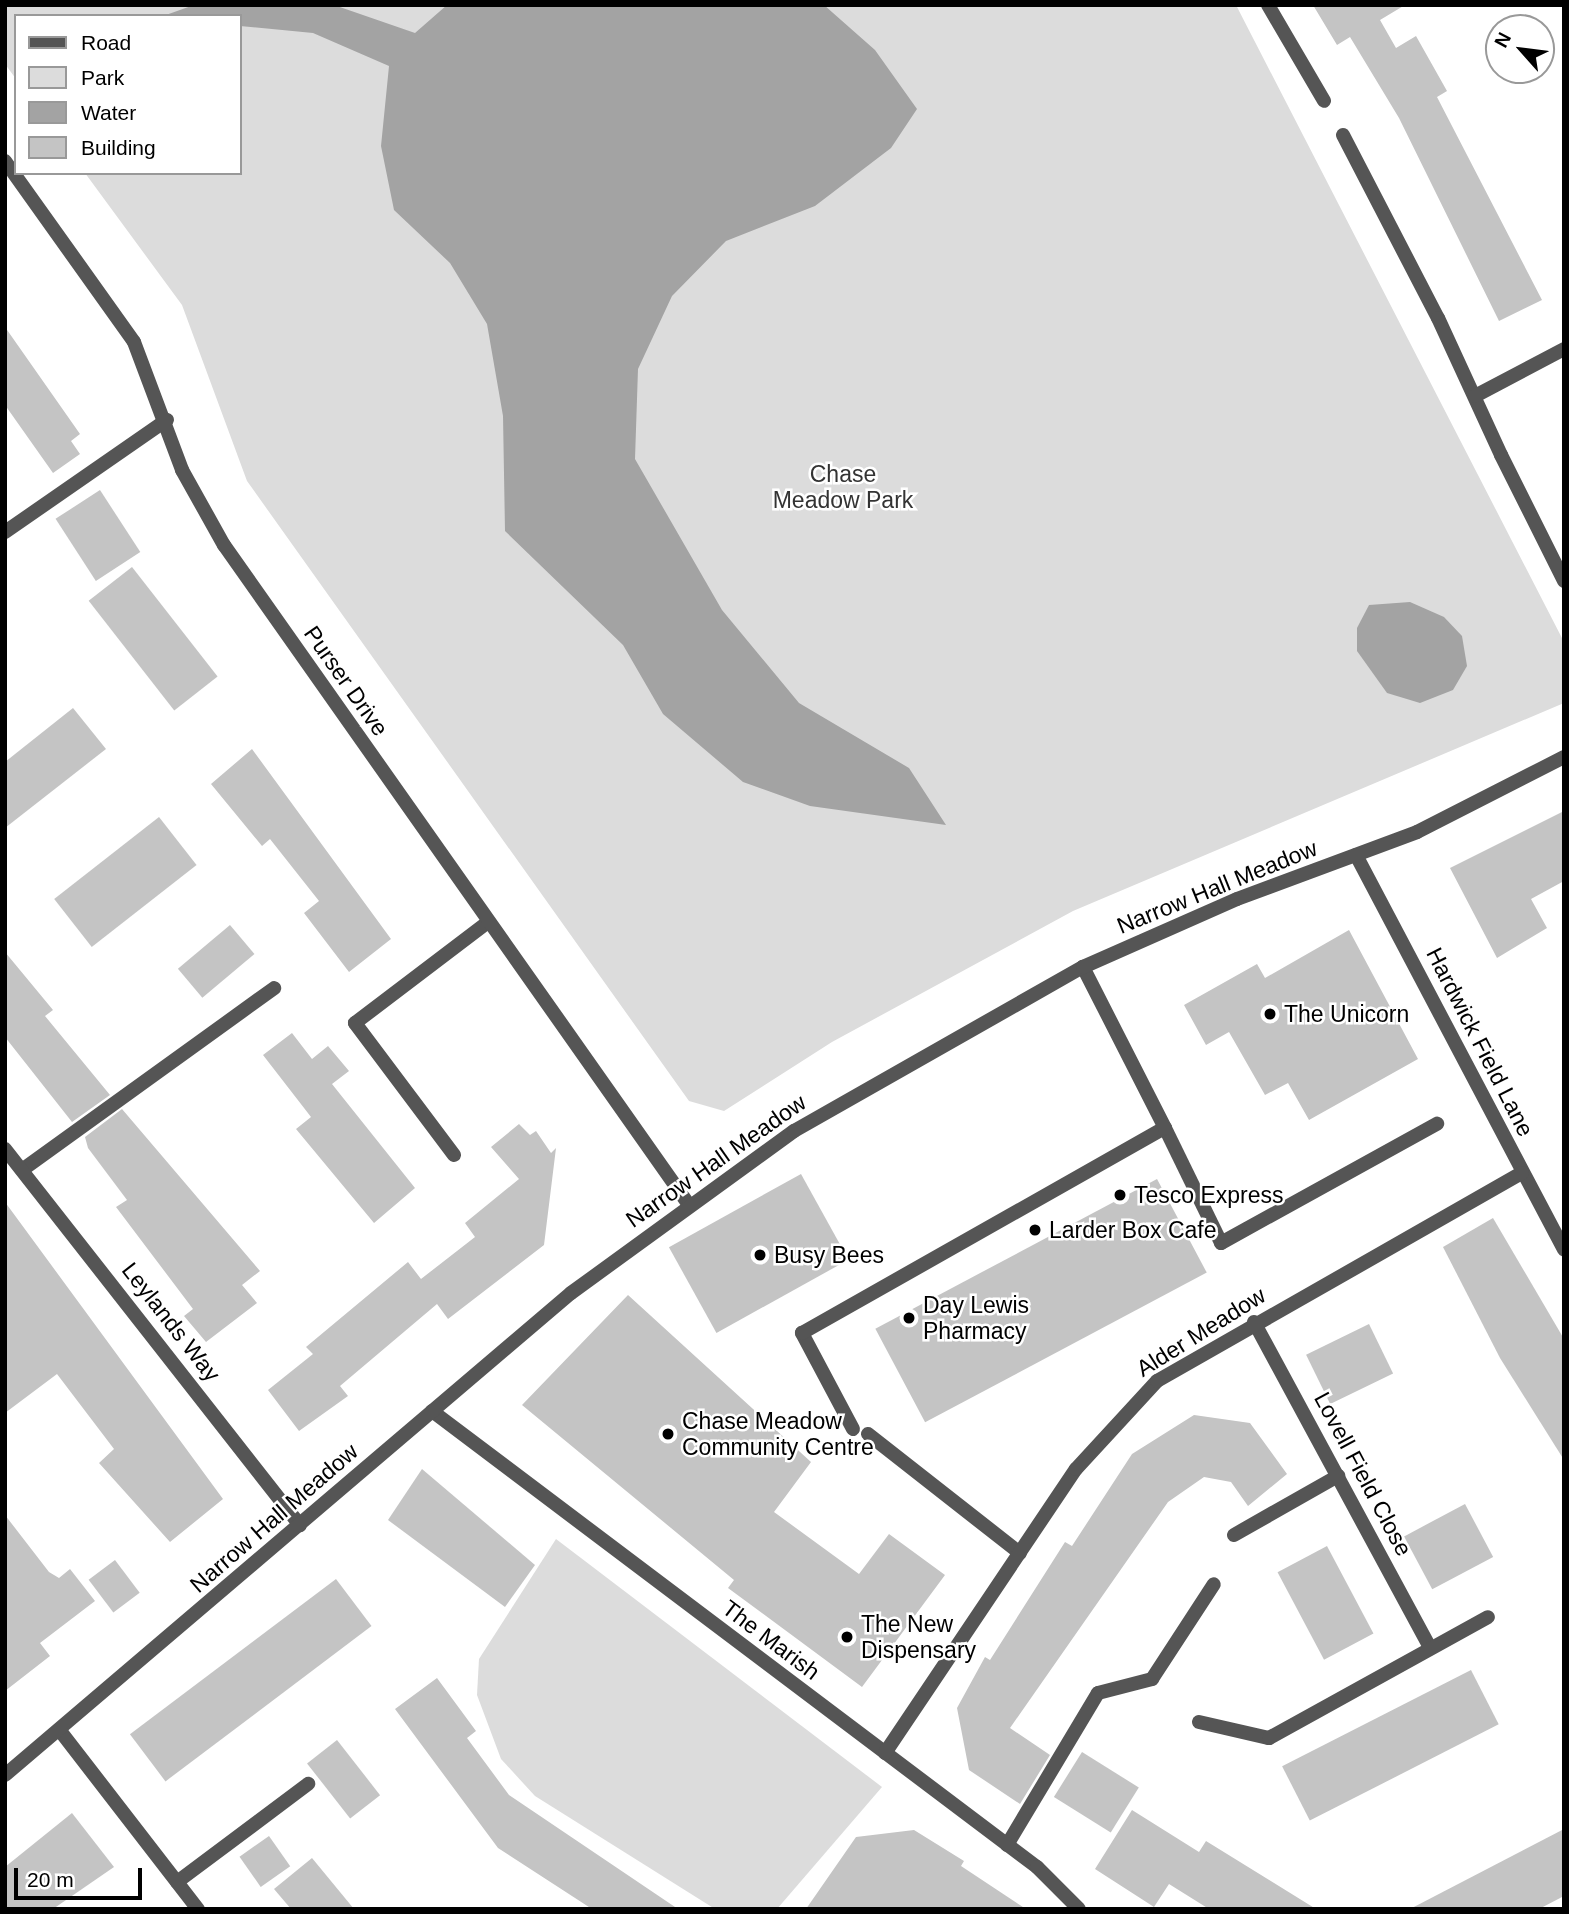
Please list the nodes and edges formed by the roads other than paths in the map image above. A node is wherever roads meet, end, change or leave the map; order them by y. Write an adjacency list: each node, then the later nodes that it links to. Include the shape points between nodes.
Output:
1 (1268, 5): 2 (street)
2 (1324, 101)
3 (1343, 135): 6 (street)
4 (15, 175): 7 (street, Purser Drive, via 134,342)
5 (1564, 349): 6 (street)
6 (1475, 396): 9 (street)
7 (167, 420): 8 (street); 12 (street, Purser Drive, via 182,470 224,545)
8 (5, 531)
9 (1564, 581)
10 (1564, 757): 11 (street, Narrow Hall Meadow, via 1438,822)
11 (1356, 855): 13 (street, Narrow Hall Meadow); 20 (street, Hardwick Field Lane)
12 (488, 922): 18 (street, via 355,1023); 21 (street, Purser Drive)
13 (1083, 967): 16 (street); 21 (street, Narrow Hall Meadow, via 863,1088)
14 (274, 988): 19 (street)
15 (1437, 1124): 16 (street, via 1221,1242)
16 (1165, 1128): 25 (street, via 802,1333)
17 (5, 1149): 19 (street, Leylands Way)
18 (454, 1156)
19 (22, 1170): 28 (street, Leylands Way)
20 (1522, 1173): 22 (street, Hardwick Field Lane); 23 (street, Alder Meadow)
21 (689, 1205): 24 (street, Narrow Hall Meadow, via 571,1293)
22 (1564, 1249)
23 (1254, 1322): 27 (street, Lovell Field Close); 30 (street, Alder Meadow, via 1168,1374 1131,1405 1076,1469)
24 (432, 1411): 28 (street, Narrow Hall Meadow); 36 (street, The Marish)
25 (853, 1429)
26 (868, 1434): 30 (street)
27 (1338, 1476): 29 (street); 33 (street, Lovell Field Close)
28 (300, 1525): 35 (street, Narrow Hall Meadow)
29 (1234, 1535)
30 (1020, 1553): 36 (street, Alder Meadow)
31 (1214, 1584): 39 (street, via 1152,1679 1098,1693)
32 (1488, 1616): 33 (street)
33 (1430, 1647): 34 (street, via 1269,1738)
34 (1199, 1722)
35 (61, 1732): 37 (street, Narrow Hall Meadow); 40 (street)
36 (886, 1753): 39 (street, The Marish)
37 (5, 1775)
38 (308, 1784): 40 (street)
39 (1007, 1845): 42 (street, The Marish)
40 (177, 1882): 41 (street)
41 (198, 1909)
42 (1079, 1909)

